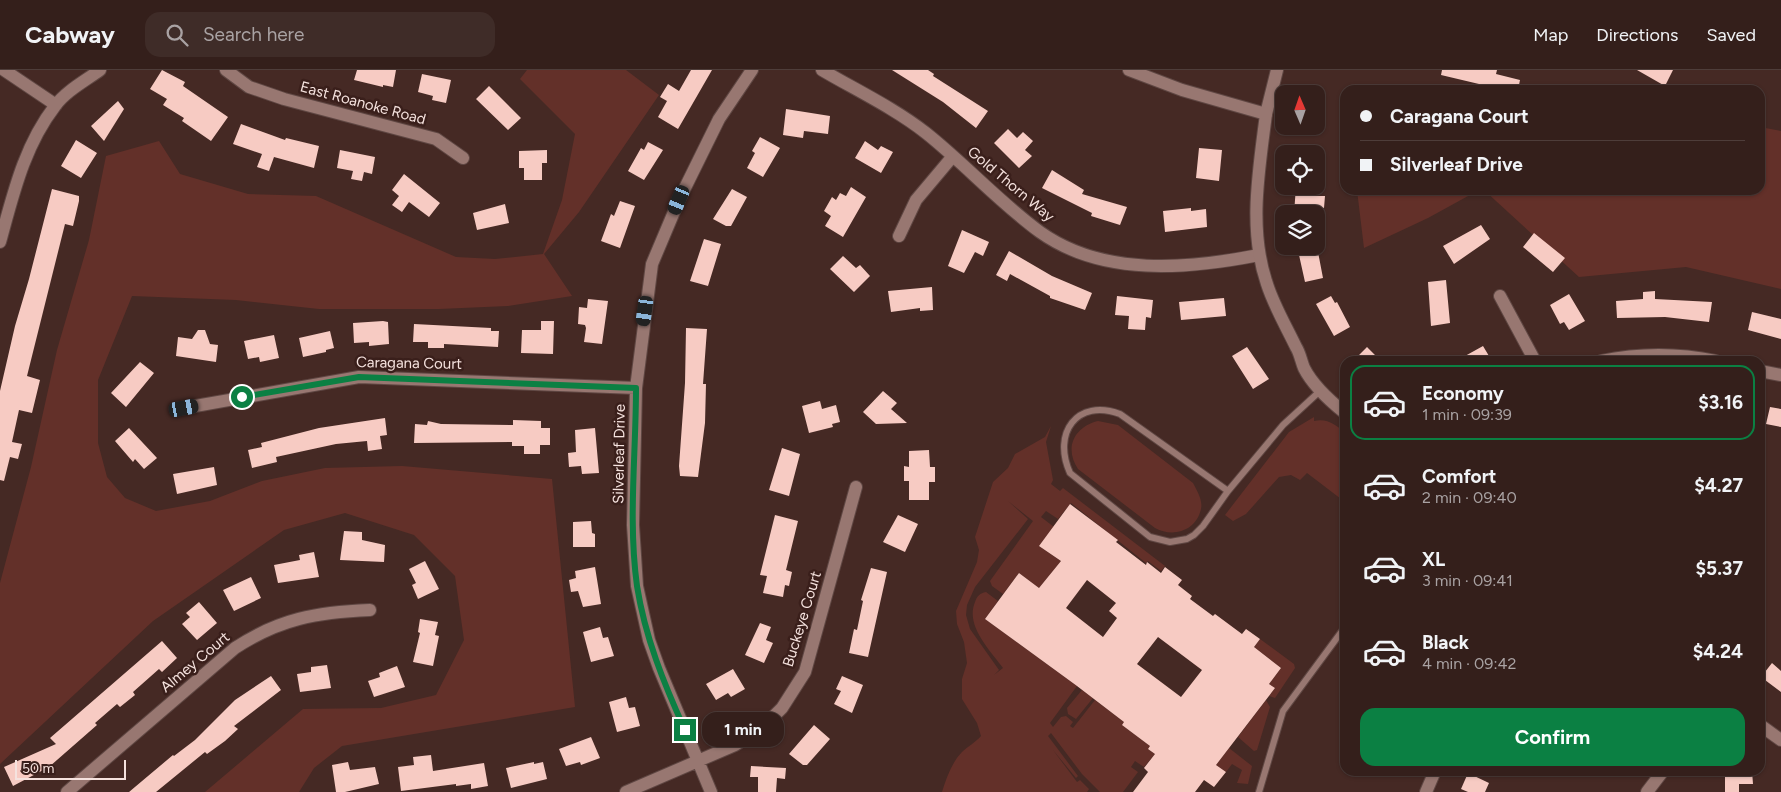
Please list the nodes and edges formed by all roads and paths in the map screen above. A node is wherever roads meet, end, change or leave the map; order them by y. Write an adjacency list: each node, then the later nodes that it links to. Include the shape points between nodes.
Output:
1 (4, 70): 8 (street)
2 (100, 70): 8 (street)
3 (226, 70): 11 (street, East Roanoke Road, via 249,87 284,99 436,139)
4 (752, 70): 21 (street, Silverleaf Drive, via 719,119 652,264)
5 (822, 70): 10 (street, Gold Thorn Way, via 911,123)
6 (1129, 70): 9 (street, via 1182,90)
7 (1276, 70): 9 (street)
8 (56, 105): 13 (street, via 33,140 15,185)
9 (1266, 114): 14 (street, via 1257,188)
10 (953, 156): 12 (street, via 916,200); 14 (street, Gold Thorn Way, via 1042,233 1094,256 1155,266 1187,267)
11 (463, 158)
12 (899, 236)
13 (0, 242)
14 (1259, 255): 22 (street, via 1277,310 1298,348 1305,369)
15 (1500, 296): 16 (street)
16 (1532, 356)
17 (1642, 356): 18 (street)
18 (1689, 356)
19 (1765, 372): 20 (street)
20 (1781, 375)
21 (636, 388): 23 (street, Caragana Court, via 359,377); 31 (street, Silverleaf Drive, via 633,525 637,586 649,640)
22 (1320, 391): 24 (street); 26 (lane, via 1283,425)
23 (184, 408)
24 (1340, 409)
25 (856, 487): 31 (street, Buckeye Court, via 805,672 772,718 752,736)
26 (1228, 491): 26 (lane, via 1120,414 1107,410 1083,413 1065,433 1062,448 1070,472 1150,537 1161,541 1179,541 1194,535)
27 (370, 610): 34 (street, Almey Court, via 306,616 253,636 234,648)
28 (1340, 634): 37 (lane, via 1283,710)
29 (1765, 729): 30 (street)
30 (1781, 740)
31 (699, 762): 35 (street, Buckeye Court); 36 (street, Silverleaf Drive)
32 (1433, 776): 38 (street)
33 (1659, 776): 39 (street)
34 (67, 792)
35 (626, 792)
36 (711, 792)
37 (1259, 792)
38 (1426, 792)
39 (1647, 792)

